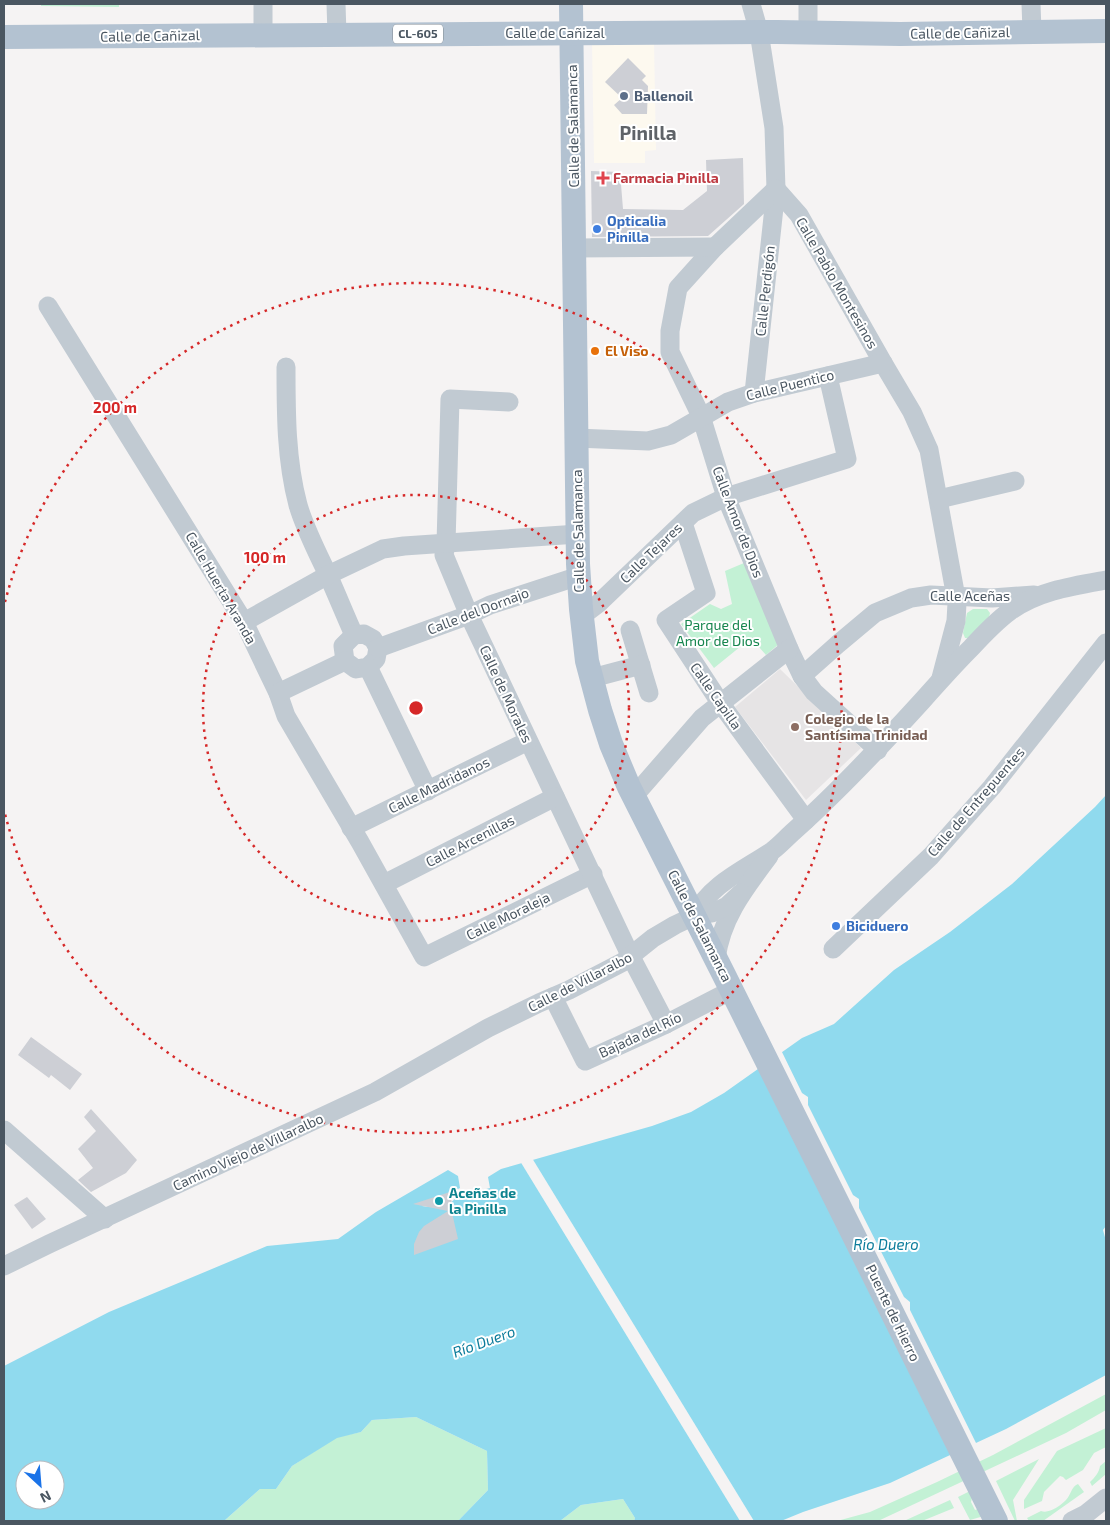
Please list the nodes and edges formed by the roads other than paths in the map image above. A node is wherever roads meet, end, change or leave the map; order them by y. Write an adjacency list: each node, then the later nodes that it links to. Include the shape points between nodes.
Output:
1 (263, 4): 13 (street)
2 (336, 4): 12 (street)
3 (572, 4): 11 (main road, Calle de Salamanca)
4 (751, 4): 9 (street)
5 (808, 4): 10 (street)
6 (1031, 4): 7 (street)
7 (1032, 31): 8 (main road, Calle de Cañizal); 10 (main road, Calle de Cañizal)
8 (1106, 31)
9 (759, 32): 10 (main road, Calle de Cañizal); 11 (main road, Calle de Cañizal); 15 (street, via 774,128)
10 (808, 32)
11 (572, 33): 12 (main road, Calle de Cañizal / CL-605); 17 (main road, Calle de Salamanca)
12 (336, 34): 13 (main road, Calle de Cañizal / CL-605)
13 (264, 35): 14 (main road, Calle de Cañizal / CL-605)
14 (4, 37)
15 (776, 189): 16 (street, Calle Amor de Dios); 19 (street, Calle Pablo Montesinos, via 799,215); 22 (street, Calle Perdigón)
16 (715, 247): 17 (street); 24 (street, Calle Amor de Dios, via 678,288 670,330 670,352)
17 (574, 248): 25 (main road, Calle de Salamanca)
18 (48, 306): 39 (street, Calle Huerta Aranda)
19 (883, 363): 21 (street, Calle Puentico); 28 (street, Calle Pablo Montesinos, via 912,412 929,450)
20 (286, 367): 32 (street, via 292,479 309,535)
21 (828, 376): 22 (street, Calle Puentico); 27 (street, Calle Tejares, via 847,459)
22 (754, 393): 24 (street, Calle Puentico)
23 (509, 402): 31 (street, Calle de Morales, via 450,400)
24 (701, 416): 25 (street, Calle Puentico, via 671,435 648,441); 27 (street, Calle Amor de Dios)
25 (576, 438): 30 (main road, Calle de Salamanca)
26 (1015, 480): 28 (street)
27 (726, 498): 29 (street, Calle Tejares, via 693,513); 44 (street, Calle Amor de Dios)
28 (939, 499): 36 (street, Calle Pablo Montesinos)
29 (684, 523): 38 (street, Calle Tejares); 53 (street, Calle Capilla, via 706,593 666,620)
30 (578, 534): 31 (street); 33 (main road, Calle de Salamanca)
31 (446, 544): 32 (street, via 383,549); 37 (street, Calle de Morales, via 444,555)
32 (328, 575): 39 (street); 41 (street)
33 (579, 576): 37 (street, Calle del Dornajo); 38 (main road, Calle de Salamanca)
34 (1106, 580): 35 (street)
35 (1044, 594): 36 (street, Calle Aceñas, via 992,598); 50 (street, via 1002,617)
36 (957, 596): 48 (street, Calle Aceñas, via 911,598 875,613); 50 (street, Calle Pablo Montesinos, via 956,621)
37 (469, 615): 43 (street, Calle del Dornajo); 54 (street, Calle de Morales)
38 (582, 616): 49 (main road, Calle de Salamanca)
39 (244, 622): 51 (street, Calle Huerta Aranda)
40 (630, 630): 46 (street)
41 (354, 635): 43 (street, via 364,634 373,639); 45 (street, via 343,646)
42 (1106, 643): 66 (street, Calle de Entrepuentes, via 992,787 931,856)
43 (378, 648): 47 (street, via 376,660)
44 (789, 649): 48 (street, Calle Amor de Dios); 53 (street)
45 (345, 661): 47 (street, via 356,669); 51 (street)
46 (641, 665): 49 (street); 52 (street)
47 (368, 668): 56 (street)
48 (802, 676): 55 (street, Calle Amor de Dios, via 814,692)
49 (592, 678): 57 (main road, Calle de Salamanca, via 611,744)
50 (940, 680): 55 (street)
51 (278, 693): 60 (street, Calle Huerta Aranda, via 286,716)
52 (649, 693)
53 (721, 704): 57 (street, via 702,718); 59 (street, Calle Capilla)
54 (528, 741): 56 (street, Calle Madridanos); 58 (street, Calle de Morales)
55 (878, 750): 59 (street)
56 (428, 790): 60 (street, Calle Madridanos)
57 (634, 796): 65 (main road, Calle de Salamanca)
58 (555, 797): 62 (street, Calle de Morales); 63 (street, Calle Arcenillas)
59 (806, 820): 61 (street)
60 (351, 828): 63 (street, Calle Huerta Aranda)
61 (776, 848): 64 (street); 65 (street, via 711,892)
62 (592, 874): 67 (street, Calle Moraleja); 68 (street, Calle de Morales)
63 (384, 884): 67 (street, Calle Huerta Aranda)
64 (741, 893): 65 (street, via 722,909); 69 (street, via 723,929)
65 (694, 916): 68 (street, Calle de Villaralbo, via 658,935); 69 (main road, Calle de Salamanca)
66 (833, 949)
67 (424, 957)
68 (631, 957): 71 (street, Calle de Villaralbo); 73 (street, Calle de Morales)
69 (716, 959): 70 (main road, Calle de Salamanca)
70 (732, 990): 72 (main road, Calle de Salamanca); 73 (street, Bajada del Río)
71 (553, 997): 73 (street, Bajada del Río, via 585,1061); 74 (street, Calle de Villaralbo)
72 (748, 1022): 80 (main road, Puente de Hierro)
73 (666, 1024)
74 (488, 1028): 76 (street, Camino Viejo de Villaralbo, via 367,1096)
75 (4, 1130): 76 (street)
76 (105, 1219): 77 (street, Camino Viejo de Villaralbo)
77 (4, 1266)
78 (1106, 1498): 79 (street)
79 (1086, 1516): 81 (street)
80 (996, 1521)
81 (1072, 1521)

